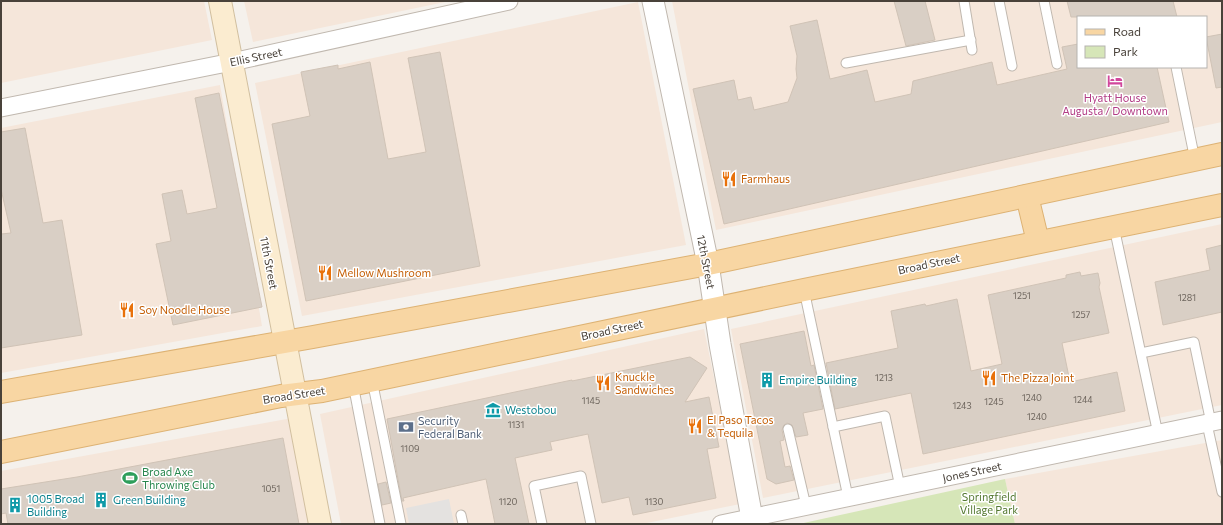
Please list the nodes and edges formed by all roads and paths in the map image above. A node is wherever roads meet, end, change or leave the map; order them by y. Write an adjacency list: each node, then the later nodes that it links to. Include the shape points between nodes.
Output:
1 (220, 1): 7 (main road, 11th Street)
2 (509, 1): 7 (street, Ellis Street)
3 (653, 1): 19 (street, 12th Street)
4 (964, 1): 8 (lane, via 972,45)
5 (999, 1): 10 (lane)
6 (1044, 1): 9 (lane)
7 (232, 62): 12 (street, Ellis Street); 22 (main road, 11th Street)
8 (846, 63)
9 (1057, 64)
10 (1012, 66)
11 (1176, 68): 14 (lane)
12 (1, 108)
13 (1222, 154): 14 (main road)
14 (1195, 160): 15 (main road)
15 (1027, 196): 18 (main road); 19 (main road)
16 (1222, 205): 17 (main road, Broad Street)
17 (1114, 227): 18 (main road, Broad Street); 23 (lane)
18 (1038, 242): 20 (main road, Broad Street)
19 (708, 264): 21 (street, 12th Street); 22 (main road)
20 (804, 290): 21 (main road, Broad Street); 28 (lane)
21 (715, 308): 24 (main road, Broad Street); 36 (street, 12th Street)
22 (284, 342): 25 (main road); 26 (main road, 11th Street)
23 (1141, 353): 27 (lane, via 1194,342); 30 (lane)
24 (363, 382): 26 (main road, Broad Street); 38 (lane); 39 (lane)
25 (1, 392)
26 (295, 395): 31 (main road, Broad Street); 37 (main road, 11th Street)
27 (1213, 422): 30 (street, Jones Street); 33 (lane)
28 (833, 427): 32 (lane, via 885,416); 34 (lane)
29 (788, 429): 35 (lane)
30 (1158, 434): 32 (street, Jones Street)
31 (1, 452)
32 (900, 487): 34 (street, Jones Street)
33 (1222, 492)
34 (848, 498): 35 (street, Jones Street)
35 (806, 506): 36 (street, Jones Street)
36 (752, 521): 42 (street, Jones Street)
37 (320, 524)
38 (380, 524)
39 (401, 524)
40 (542, 524): 41 (lane, via 534,486 581,476)
41 (591, 524)
42 (721, 524)

